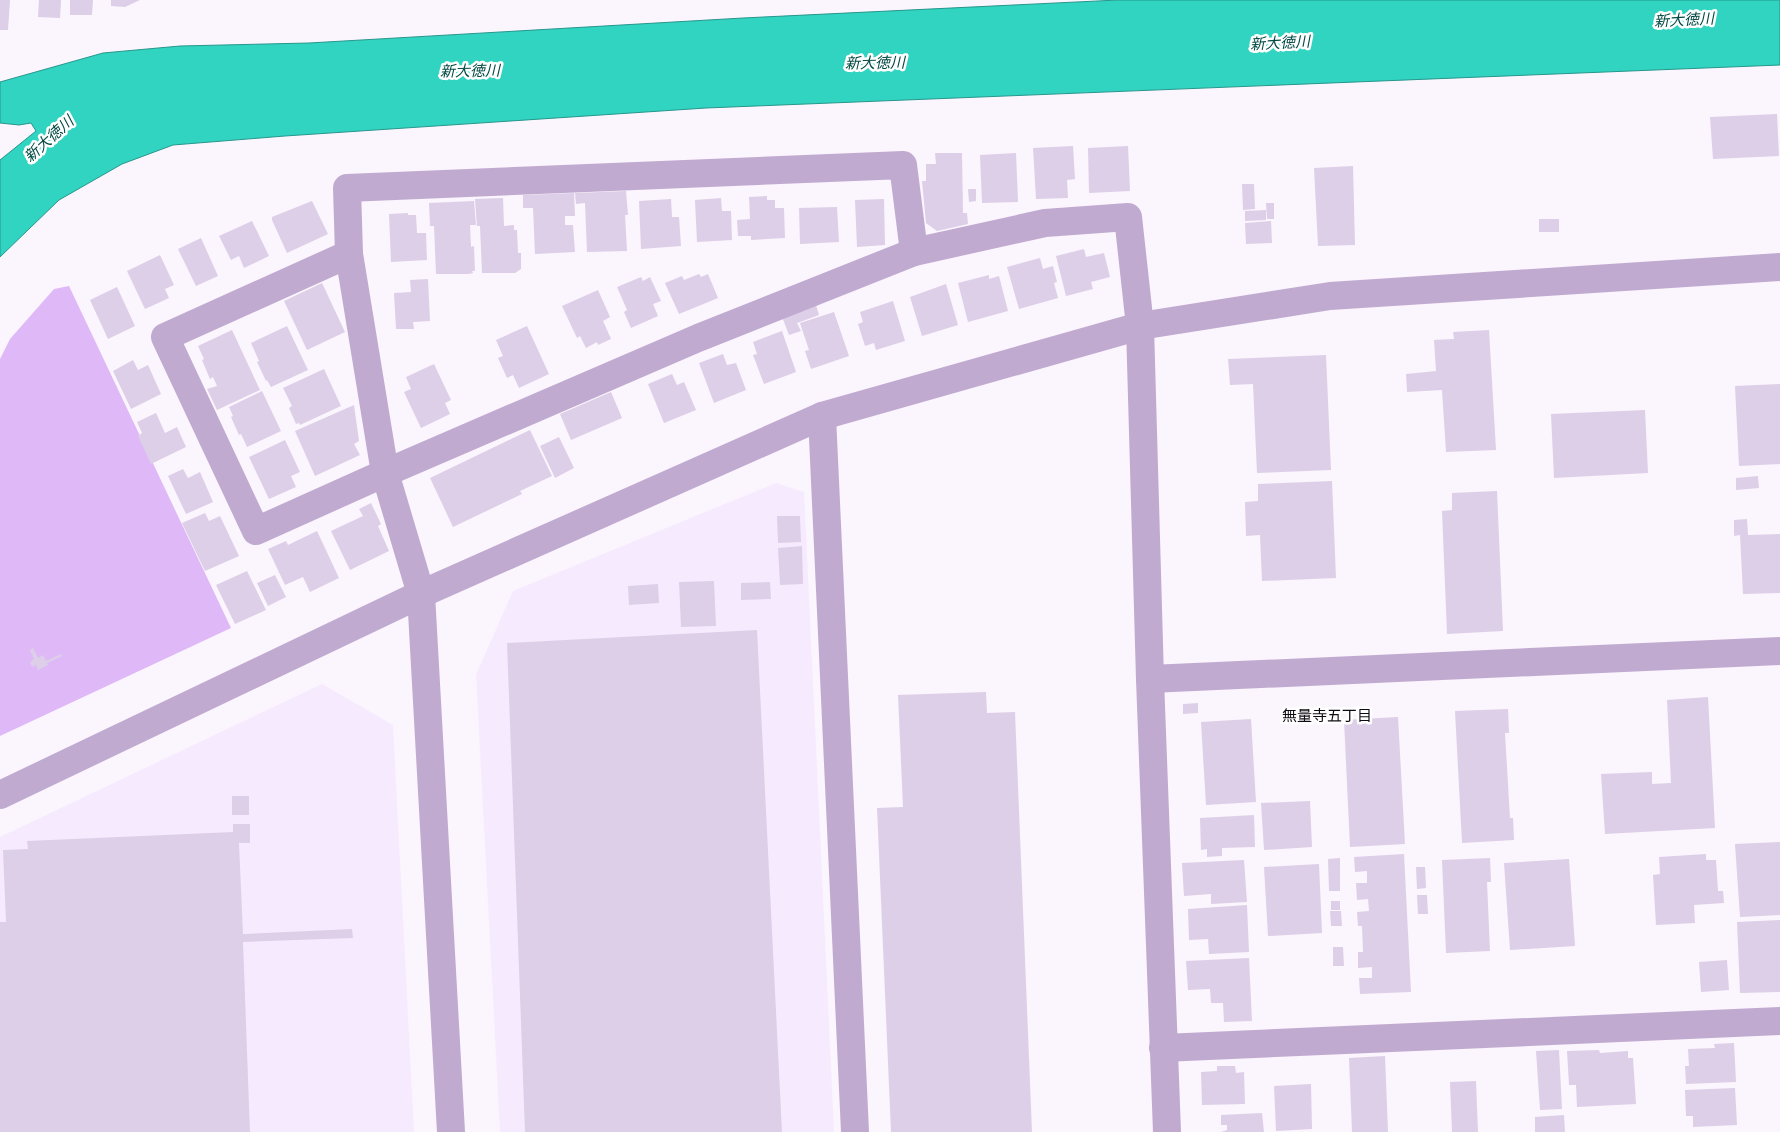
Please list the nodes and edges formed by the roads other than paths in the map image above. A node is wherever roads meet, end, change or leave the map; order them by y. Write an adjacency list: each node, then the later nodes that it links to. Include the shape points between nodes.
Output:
1 (914, 252): 2 (street, via 903,165 347,188); 4 (street, via 1045,223 1128,217); 6 (street, via 698,338)
2 (349, 254): 6 (street); 6 (street, via 165,337 256,531)
3 (1780, 267): 4 (street, via 1330,296)
4 (1140, 326): 5 (street); 9 (street)
5 (822, 416): 7 (street); 14 (street)
6 (386, 473): 7 (street)
7 (421, 594): 10 (street); 13 (street)
8 (1780, 651): 9 (street)
9 (1150, 679): 12 (street)
10 (0, 795)
11 (1780, 1021): 12 (street)
12 (1163, 1048): 15 (street)
13 (452, 1132)
14 (855, 1132)
15 (1167, 1132)

